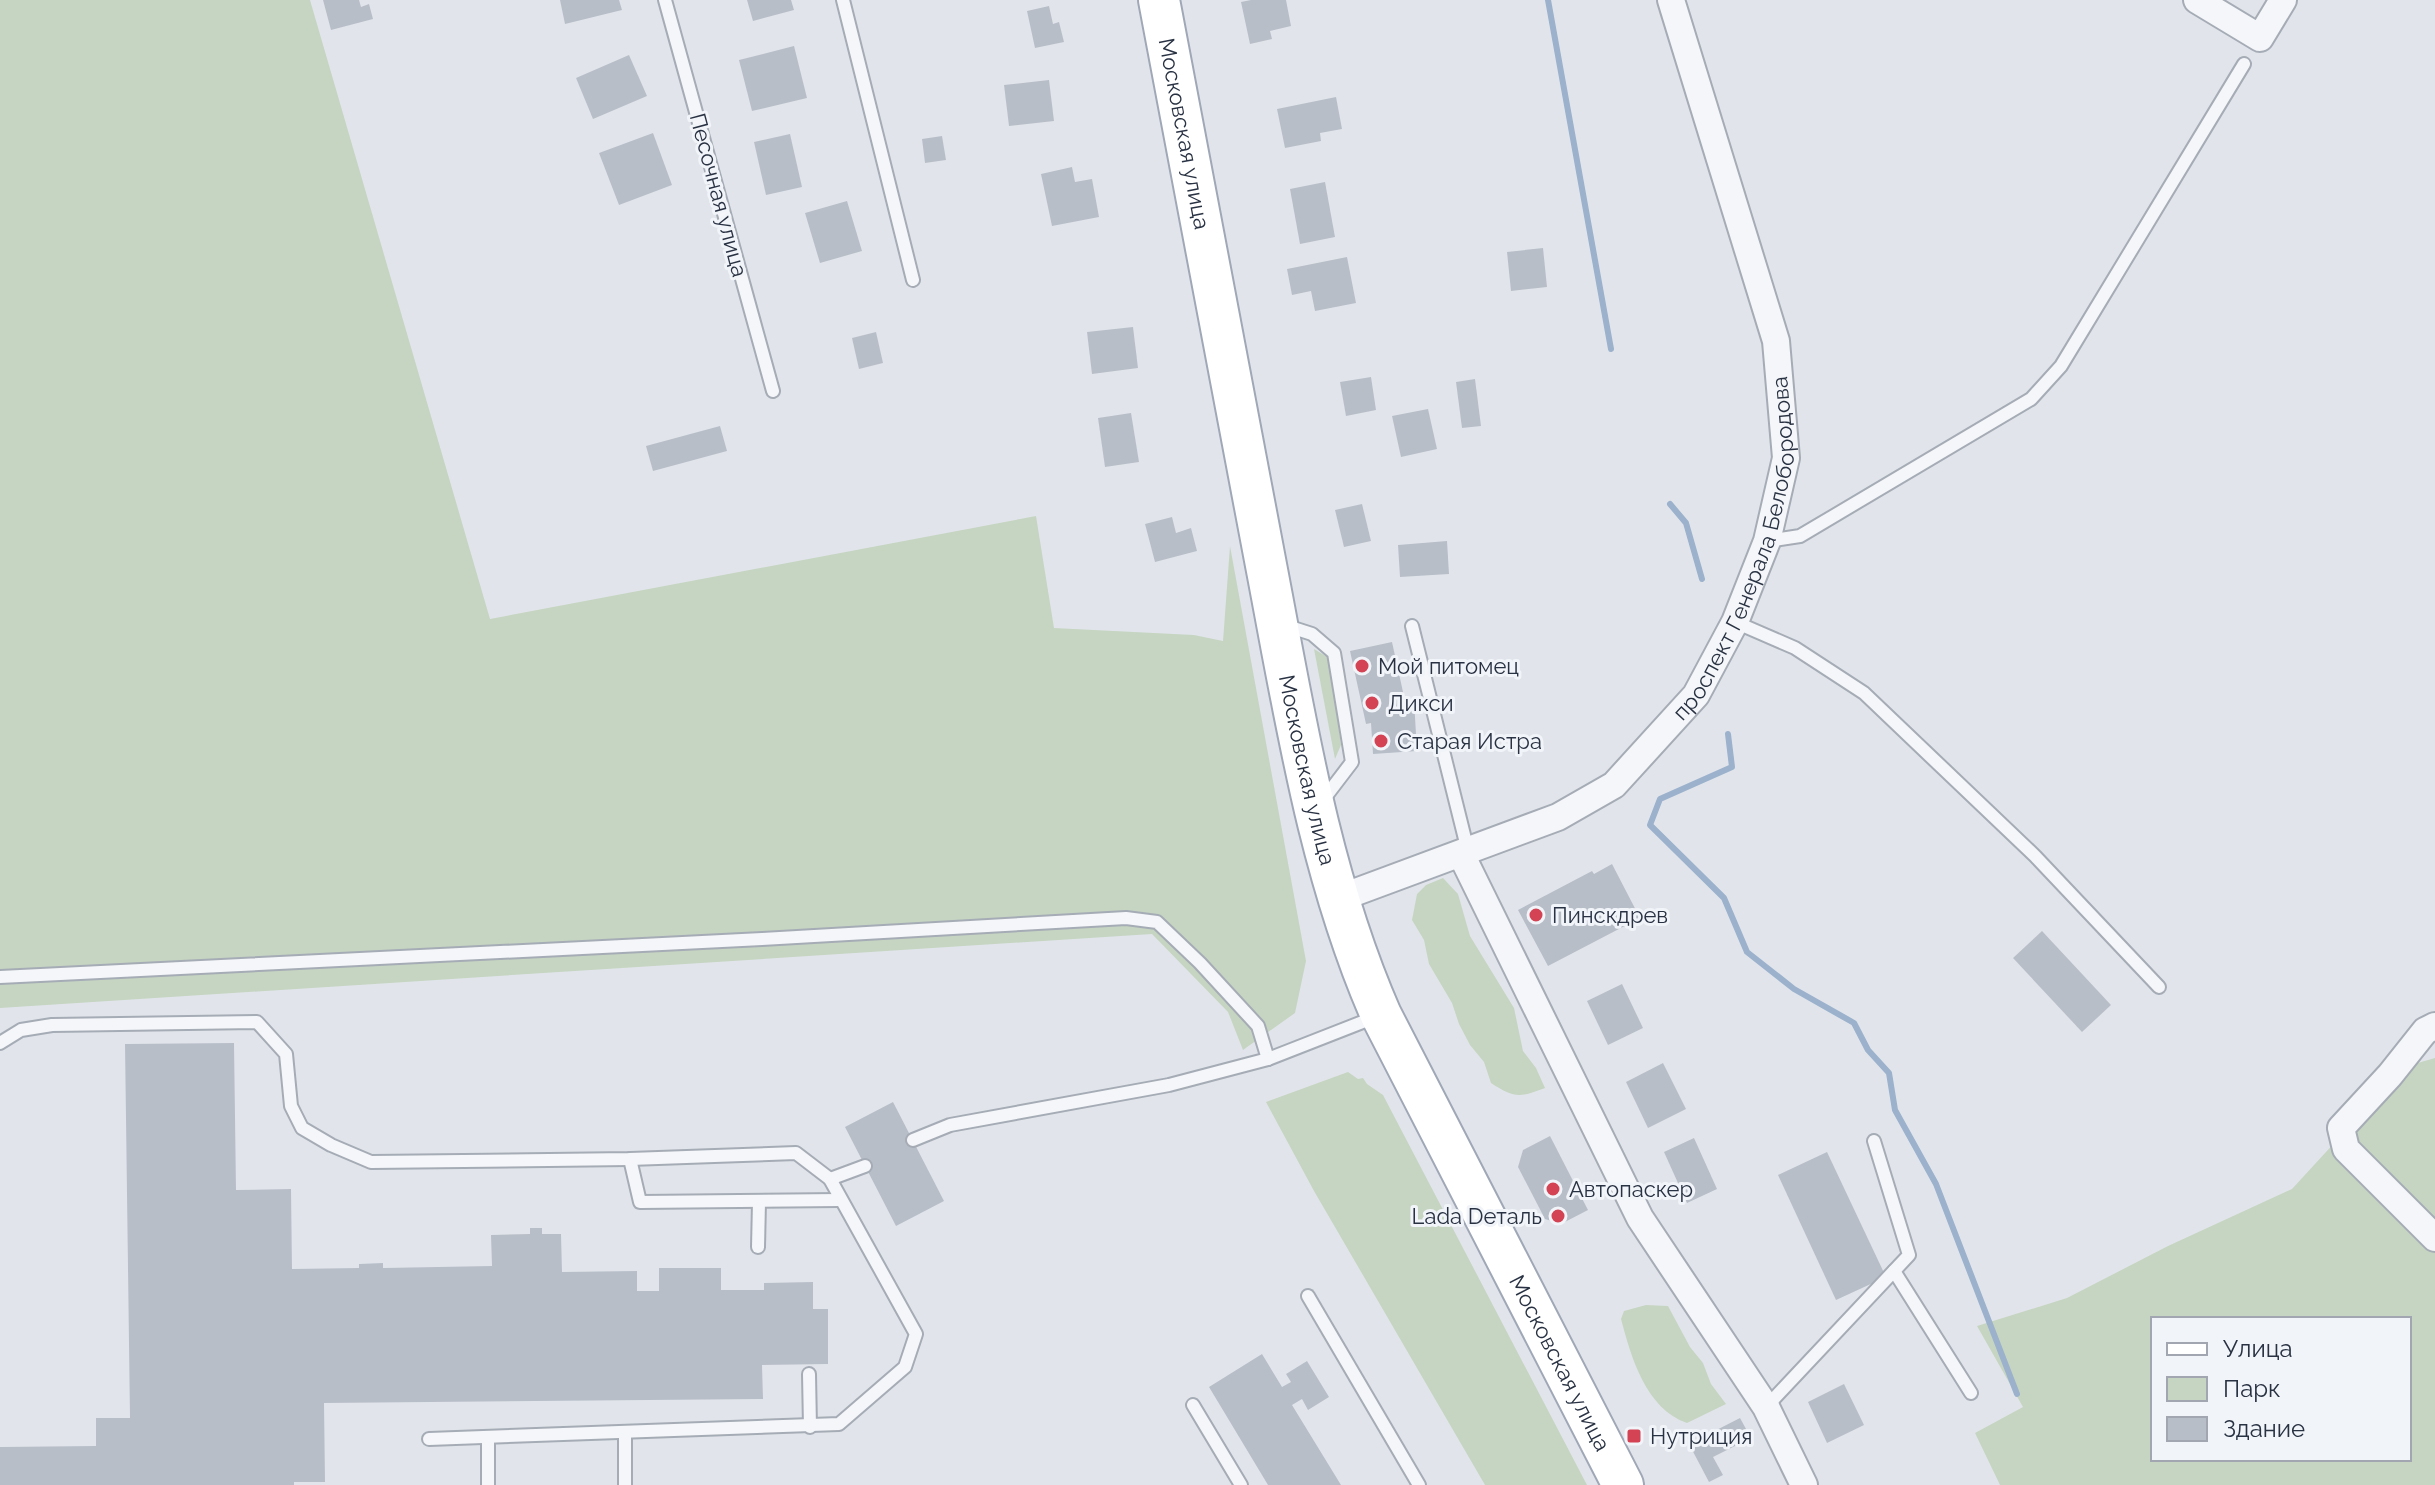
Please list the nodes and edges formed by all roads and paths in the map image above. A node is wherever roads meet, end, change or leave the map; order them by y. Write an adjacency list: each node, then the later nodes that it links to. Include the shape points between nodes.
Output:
1 (665, 0): 9 (lane, Песочная улица)
2 (843, 0): 8 (lane)
3 (1159, 0): 14 (main road, Московская улица, via 1277,623)
4 (1671, 0): 10 (street, проспект Генерала Белобородова, via 1776,341 1786,458)
5 (2197, 0): 6 (street, via 2260,38)
6 (2283, 0)
7 (2244, 64): 10 (lane, via 2061,366 2031,399 1800,536)
8 (913, 280)
9 (773, 391)
10 (1767, 541): 11 (street, проспект Генерала Белобородова)
11 (1735, 622): 13 (street, проспект Генерала Белобородова, via 1696,695 1614,785 1558,817); 16 (lane, via 1795,648 1864,693 2035,856)
12 (1412, 626): 13 (lane)
13 (1464, 852): 14 (street, проспект Генерала Белобородова); 35 (street, via 1640,1218)
14 (1337, 899): 17 (main road, Московская улица)
15 (0, 977): 20 (lane, via 1126,918 1157,922 1200,963 1258,1026)
16 (2159, 987)
17 (1381, 1015): 20 (lane); 44 (main road, Московская улица)
18 (2435, 1026): 28 (street, via 2341,1128 2346,1149)
19 (0, 1043): 23 (lane, via 21,1030 52,1025 257,1022 286,1054 291,1106 302,1128 371,1162)
20 (1268, 1059): 21 (lane, via 1169,1085 950,1125)
21 (913, 1140)
22 (1874, 1141): 30 (lane, via 1909,1255)
23 (630, 1159): 25 (lane, via 796,1153); 27 (lane, via 640,1202)
24 (865, 1166): 25 (lane)
25 (830, 1179): 26 (lane)
26 (840, 1200): 27 (lane); 36 (lane, via 916,1334 905,1367 839,1424)
27 (759, 1202): 29 (lane)
28 (2435, 1238)
29 (758, 1247)
30 (1894, 1271): 33 (lane); 35 (lane)
31 (1308, 1296): 43 (lane)
32 (809, 1374): 36 (lane)
33 (1971, 1393)
34 (1193, 1405): 42 (lane)
35 (1766, 1407): 45 (street)
36 (810, 1427): 37 (lane)
37 (625, 1433): 39 (lane); 41 (lane)
38 (429, 1439): 39 (lane)
39 (488, 1439): 40 (lane)
40 (488, 1485)
41 (625, 1485)
42 (1241, 1485)
43 (1419, 1485)
44 (1623, 1485)
45 (1804, 1485)

